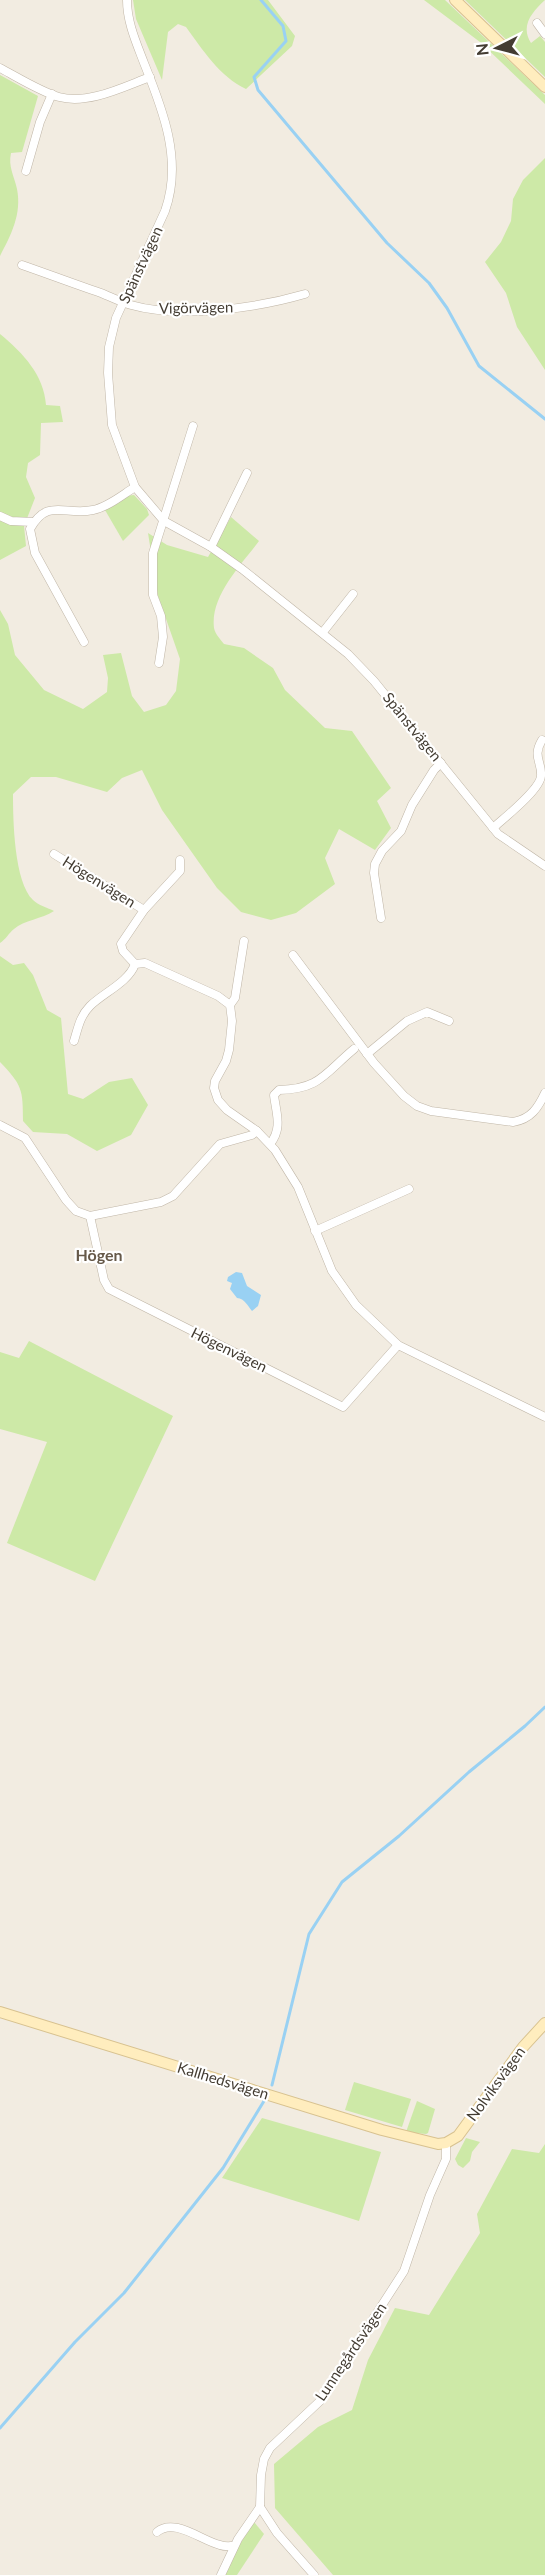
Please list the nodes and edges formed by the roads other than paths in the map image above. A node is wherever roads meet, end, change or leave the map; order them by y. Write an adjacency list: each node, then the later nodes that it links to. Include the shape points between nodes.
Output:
1 (128, 0): 6 (street, Spänstvägen, via 134,36)
2 (455, 0): 7 (street)
3 (537, 22): 4 (street)
4 (545, 33)
5 (0, 68): 8 (street)
6 (150, 77): 8 (street, via 85,98); 12 (street, Spänstvägen, via 172,157 172,185 165,212)
7 (545, 87)
8 (52, 94): 9 (street)
9 (26, 171)
10 (22, 265): 12 (street, Vigörvägen)
11 (305, 294): 12 (street, Vigörvägen, via 256,305 190,310)
12 (123, 303): 15 (street, Spänstvägen, via 109,347 109,405 112,425)
13 (193, 426): 17 (street)
14 (247, 473): 19 (street)
15 (135, 487): 17 (street, Spänstvägen); 18 (street, via 104,506 44,511)
16 (0, 516): 18 (street, via 11,522)
17 (164, 521): 19 (street, Spänstvägen); 23 (street, via 156,538 152,571 162,636)
18 (33, 522): 22 (street, via 30,528 35,553)
19 (211, 547): 21 (street, Spänstvägen)
20 (353, 594): 21 (street)
21 (323, 632): 25 (street, Spänstvägen, via 374,681)
22 (84, 642)
23 (159, 663)
24 (542, 740): 26 (street, via 536,751 541,776 537,786)
25 (441, 763): 26 (street, Spänstvägen); 31 (street, via 412,805 401,831 375,864)
26 (494, 828): 29 (street, Spänstvägen, via 501,837)
27 (54, 854): 30 (street, Högenvägen)
28 (180, 860): 30 (street, Högenvägen, via 180,871)
29 (545, 866)
30 (144, 910): 34 (street, Högenvägen, via 121,944)
31 (381, 918)
32 (244, 941): 35 (street, via 235,998)
33 (293, 955): 39 (street)
34 (135, 964): 35 (street, via 145,963); 37 (street, via 130,974 88,1007)
35 (230, 1005): 42 (street, via 229,1050 215,1077 214,1088 227,1110)
36 (449, 1021): 39 (street, via 427,1012 416,1016)
37 (74, 1041)
38 (354, 1049): 43 (street, via 309,1087 279,1090 274,1095 278,1124)
39 (367, 1054): 40 (street, via 404,1096 431,1111 513,1122 532,1114)
40 (545, 1093)
41 (0, 1125): 45 (street, via 25,1138 66,1200 76,1211)
42 (257, 1131): 43 (street); 45 (street, via 220,1144 173,1196 161,1202)
43 (270, 1144): 46 (street, via 298,1187)
44 (409, 1189): 46 (street)
45 (90, 1216): 47 (street, Högenvägen, via 109,1289 343,1407)
46 (315, 1231): 47 (street, via 344,1288 373,1323)
47 (398, 1345): 48 (street)
48 (545, 1417)
49 (0, 2012): 51 (street, Kallhedsvägen, via 402,2136)
50 (545, 2023): 51 (street, Nolviksvägen, via 523,2047 470,2122)
51 (447, 2143): 52 (street, Lunnegårdsvägen, via 446,2159 404,2271 320,2401 270,2448 261,2475)
52 (260, 2507): 54 (street); 56 (street)
53 (157, 2532): 54 (street, via 175,2528 221,2546)
54 (234, 2546): 55 (street)
55 (221, 2575)
56 (314, 2575)

